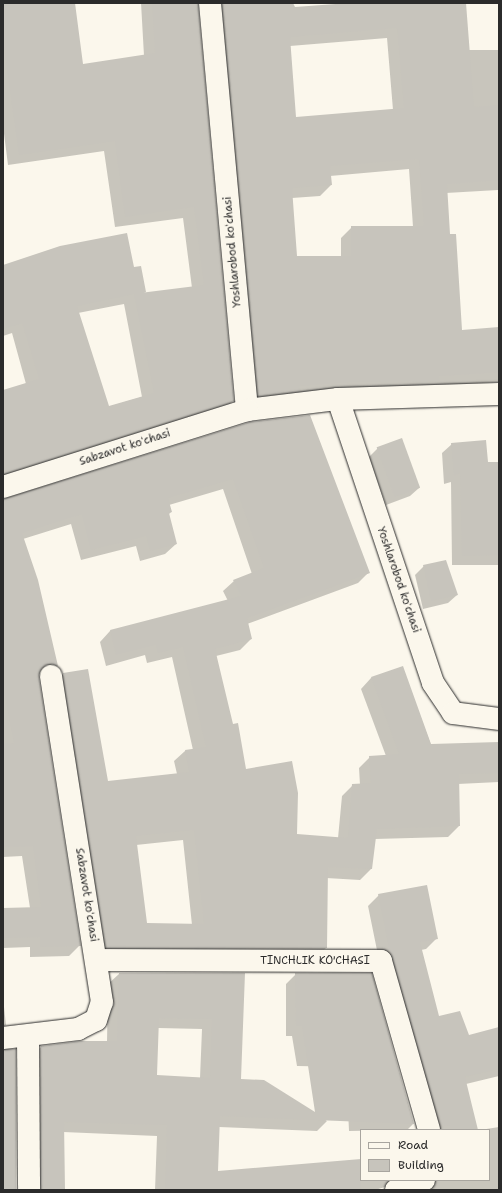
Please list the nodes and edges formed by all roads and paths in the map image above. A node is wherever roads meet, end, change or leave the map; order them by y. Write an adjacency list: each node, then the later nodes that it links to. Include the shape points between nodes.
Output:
1 (210, 3): 4 (street, Yoshlarobod koʻchasi)
2 (499, 394): 3 (street)
3 (338, 399): 4 (street); 7 (street, Yoshlarobod koʻchasi, via 433,683 453,712)
4 (247, 410): 5 (street, Sabzavot koʻchasi)
5 (3, 487)
6 (51, 676): 8 (street, Sabzavot koʻchasi)
7 (499, 719)
8 (97, 960): 9 (street, Sabzavot koʻchasi, via 102,1002 96,1020 78,1028); 11 (street, TINCHLIK KO'CHASI, via 381,961)
9 (28, 1036): 10 (street, Sabzavot koʻchasi); 13 (street)
10 (3, 1038)
11 (429, 1129)
12 (421, 1181): 14 (street)
13 (29, 1190)
14 (396, 1190)

